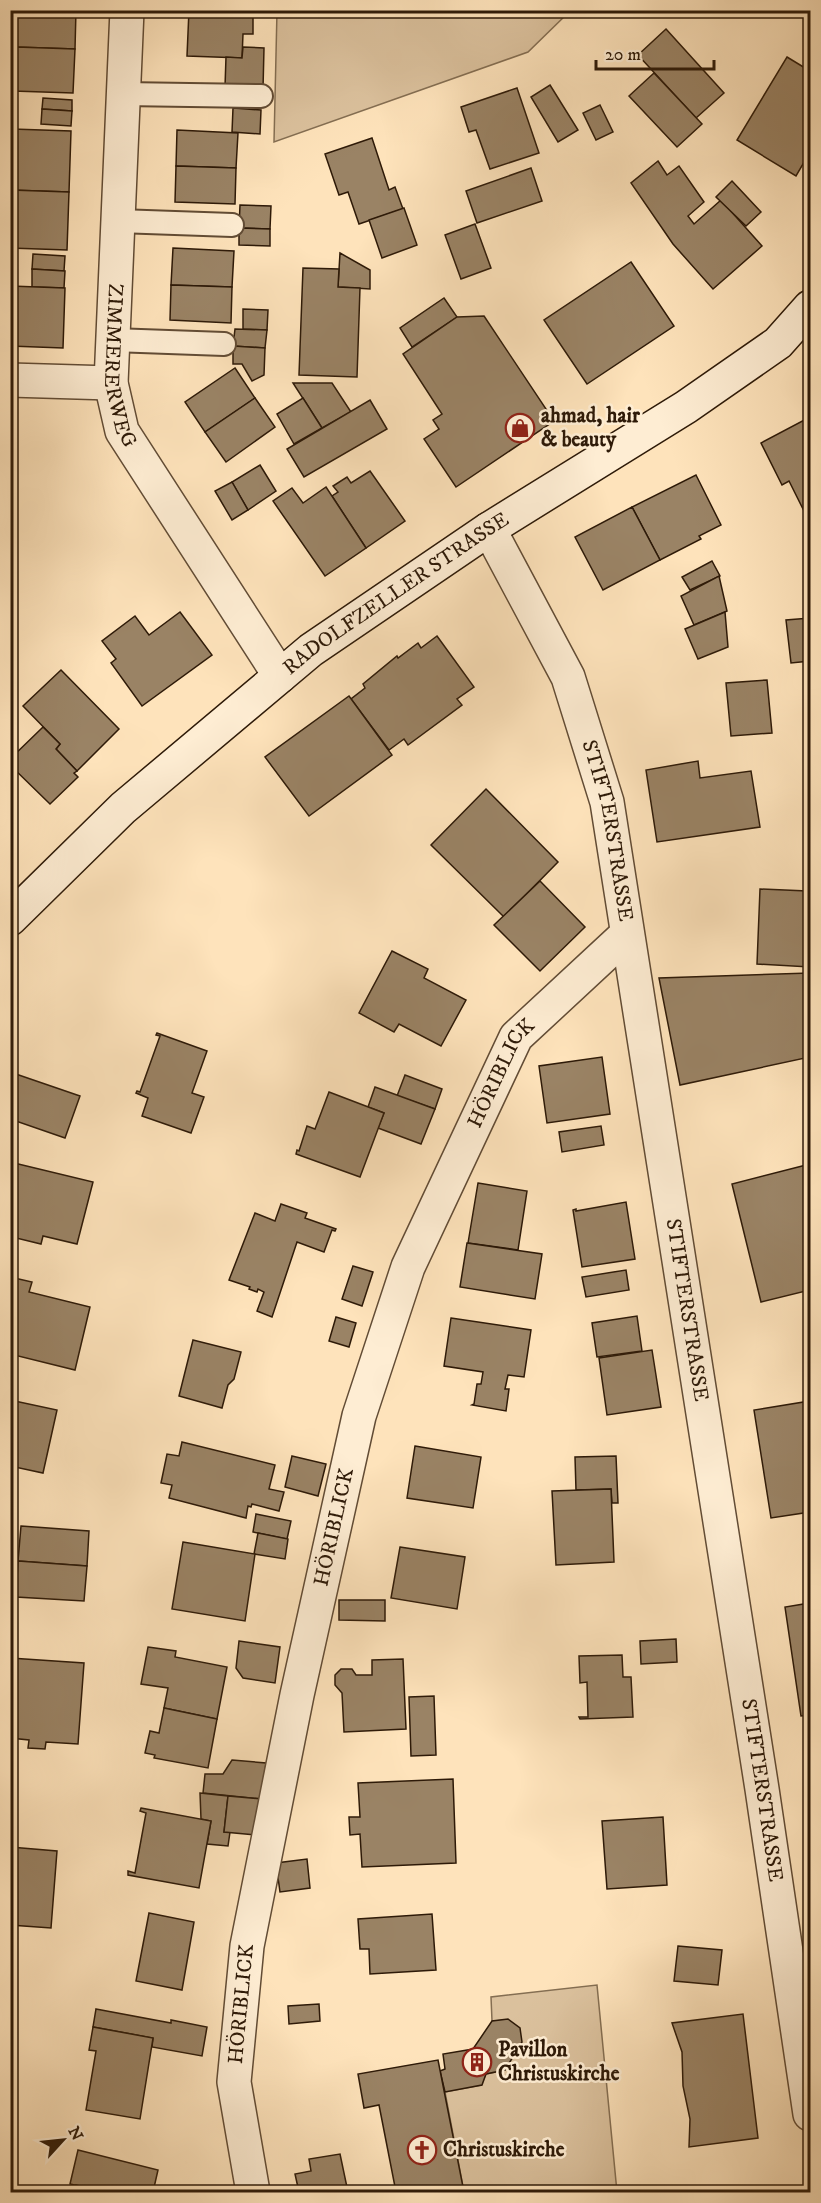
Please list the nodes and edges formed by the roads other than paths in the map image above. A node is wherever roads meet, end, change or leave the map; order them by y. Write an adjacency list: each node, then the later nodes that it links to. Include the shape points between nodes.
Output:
1 (127, 10): 2 (street, ZIMMERERWEG)
2 (123, 94): 3 (lane); 4 (street, ZIMMERERWEG)
3 (261, 96)
4 (118, 221): 5 (lane); 7 (street, ZIMMERERWEG)
5 (232, 225)
6 (810, 307): 11 (street, RADOLFZELLER STRASSE, via 769,350)
7 (113, 340): 8 (lane); 10 (street, ZIMMERERWEG)
8 (224, 344)
9 (10, 380): 10 (street)
10 (111, 383): 12 (street, ZIMMERERWEG, via 122,431)
11 (489, 529): 12 (street, RADOLFZELLER STRASSE, via 311,650); 14 (street, STIFTERSTRASSE, via 568,677 607,802)
12 (280, 676): 13 (street, RADOLFZELLER STRASSE, via 123,808)
13 (10, 919)
14 (627, 934): 15 (street, STIFTERSTRASSE); 16 (street, HÖRIBLICK, via 516,1037 408,1267 359,1416 247,1946 234,2082)
15 (810, 2114)
16 (253, 2193)

